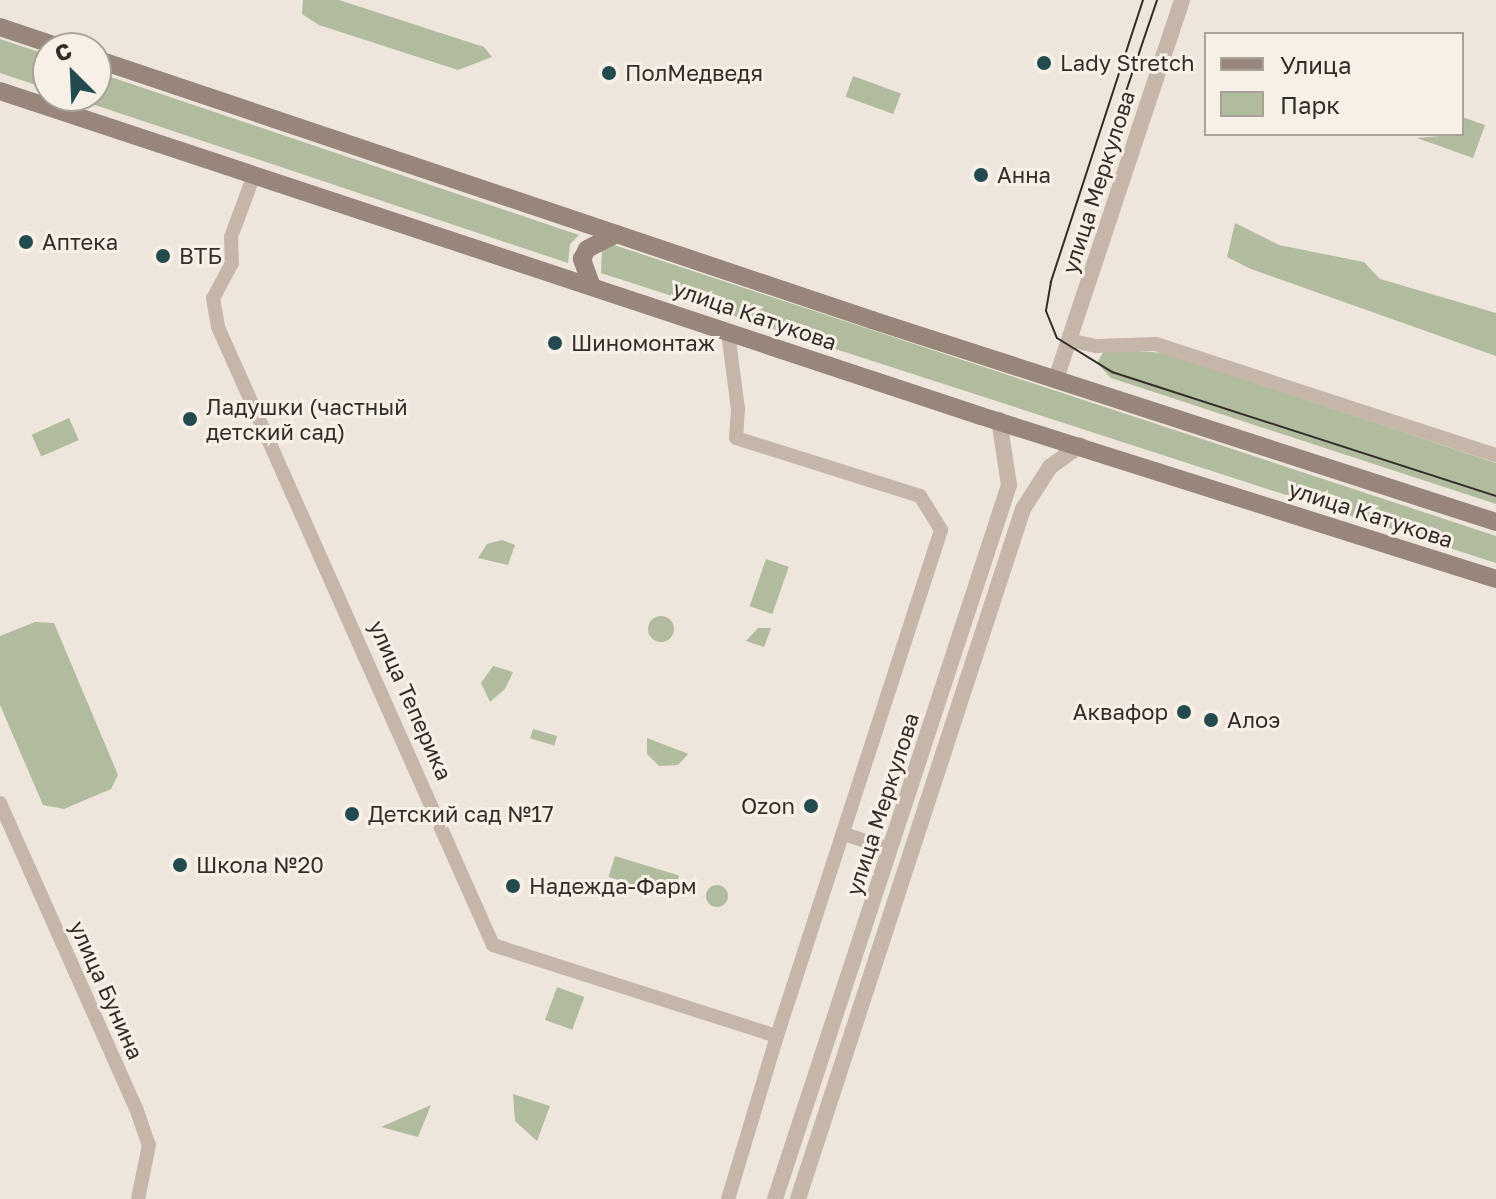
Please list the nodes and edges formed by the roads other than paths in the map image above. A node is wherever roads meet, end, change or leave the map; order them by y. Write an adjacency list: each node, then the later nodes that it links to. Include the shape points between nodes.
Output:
1 (1182, 0): 10 (street, улица Меркулова)
2 (0, 27): 3 (main road)
3 (32, 38)
4 (112, 64): 7 (main road, улица Катукова)
5 (0, 91): 6 (main road, улица Катукова)
6 (254, 175): 8 (main road, улица Катукова); 20 (street, улица Теперика, via 231,237 232,263 213,298 218,327 493,945)
7 (616, 234): 8 (main road, via 587,249 582,259); 11 (main road, улица Катукова)
8 (591, 284): 9 (main road, улица Катукова)
9 (728, 333): 12 (main road, улица Катукова); 18 (street, via 738,409 736,438 920,496 941,530)
10 (1069, 340): 11 (street, улица Меркулова); 14 (street, via 1096,346 1156,344)
11 (1056, 379): 15 (main road, улица Катукова)
12 (999, 420): 13 (main road, улица Катукова); 19 (street, улица Меркулова, via 1009,485)
13 (1080, 445): 16 (main road, улица Катукова); 24 (street, улица Меркулова, via 1050,467 1023,509)
14 (1496, 455)
15 (1496, 522)
16 (1496, 579)
17 (0, 803): 21 (street, улица Бунина, via 145,1132 148,1170)
18 (844, 834): 19 (street); 20 (street)
19 (890, 849): 23 (street, улица Меркулова)
20 (777, 1036): 22 (street)
21 (138, 1199)
22 (728, 1199)
23 (775, 1199)
24 (798, 1199)

